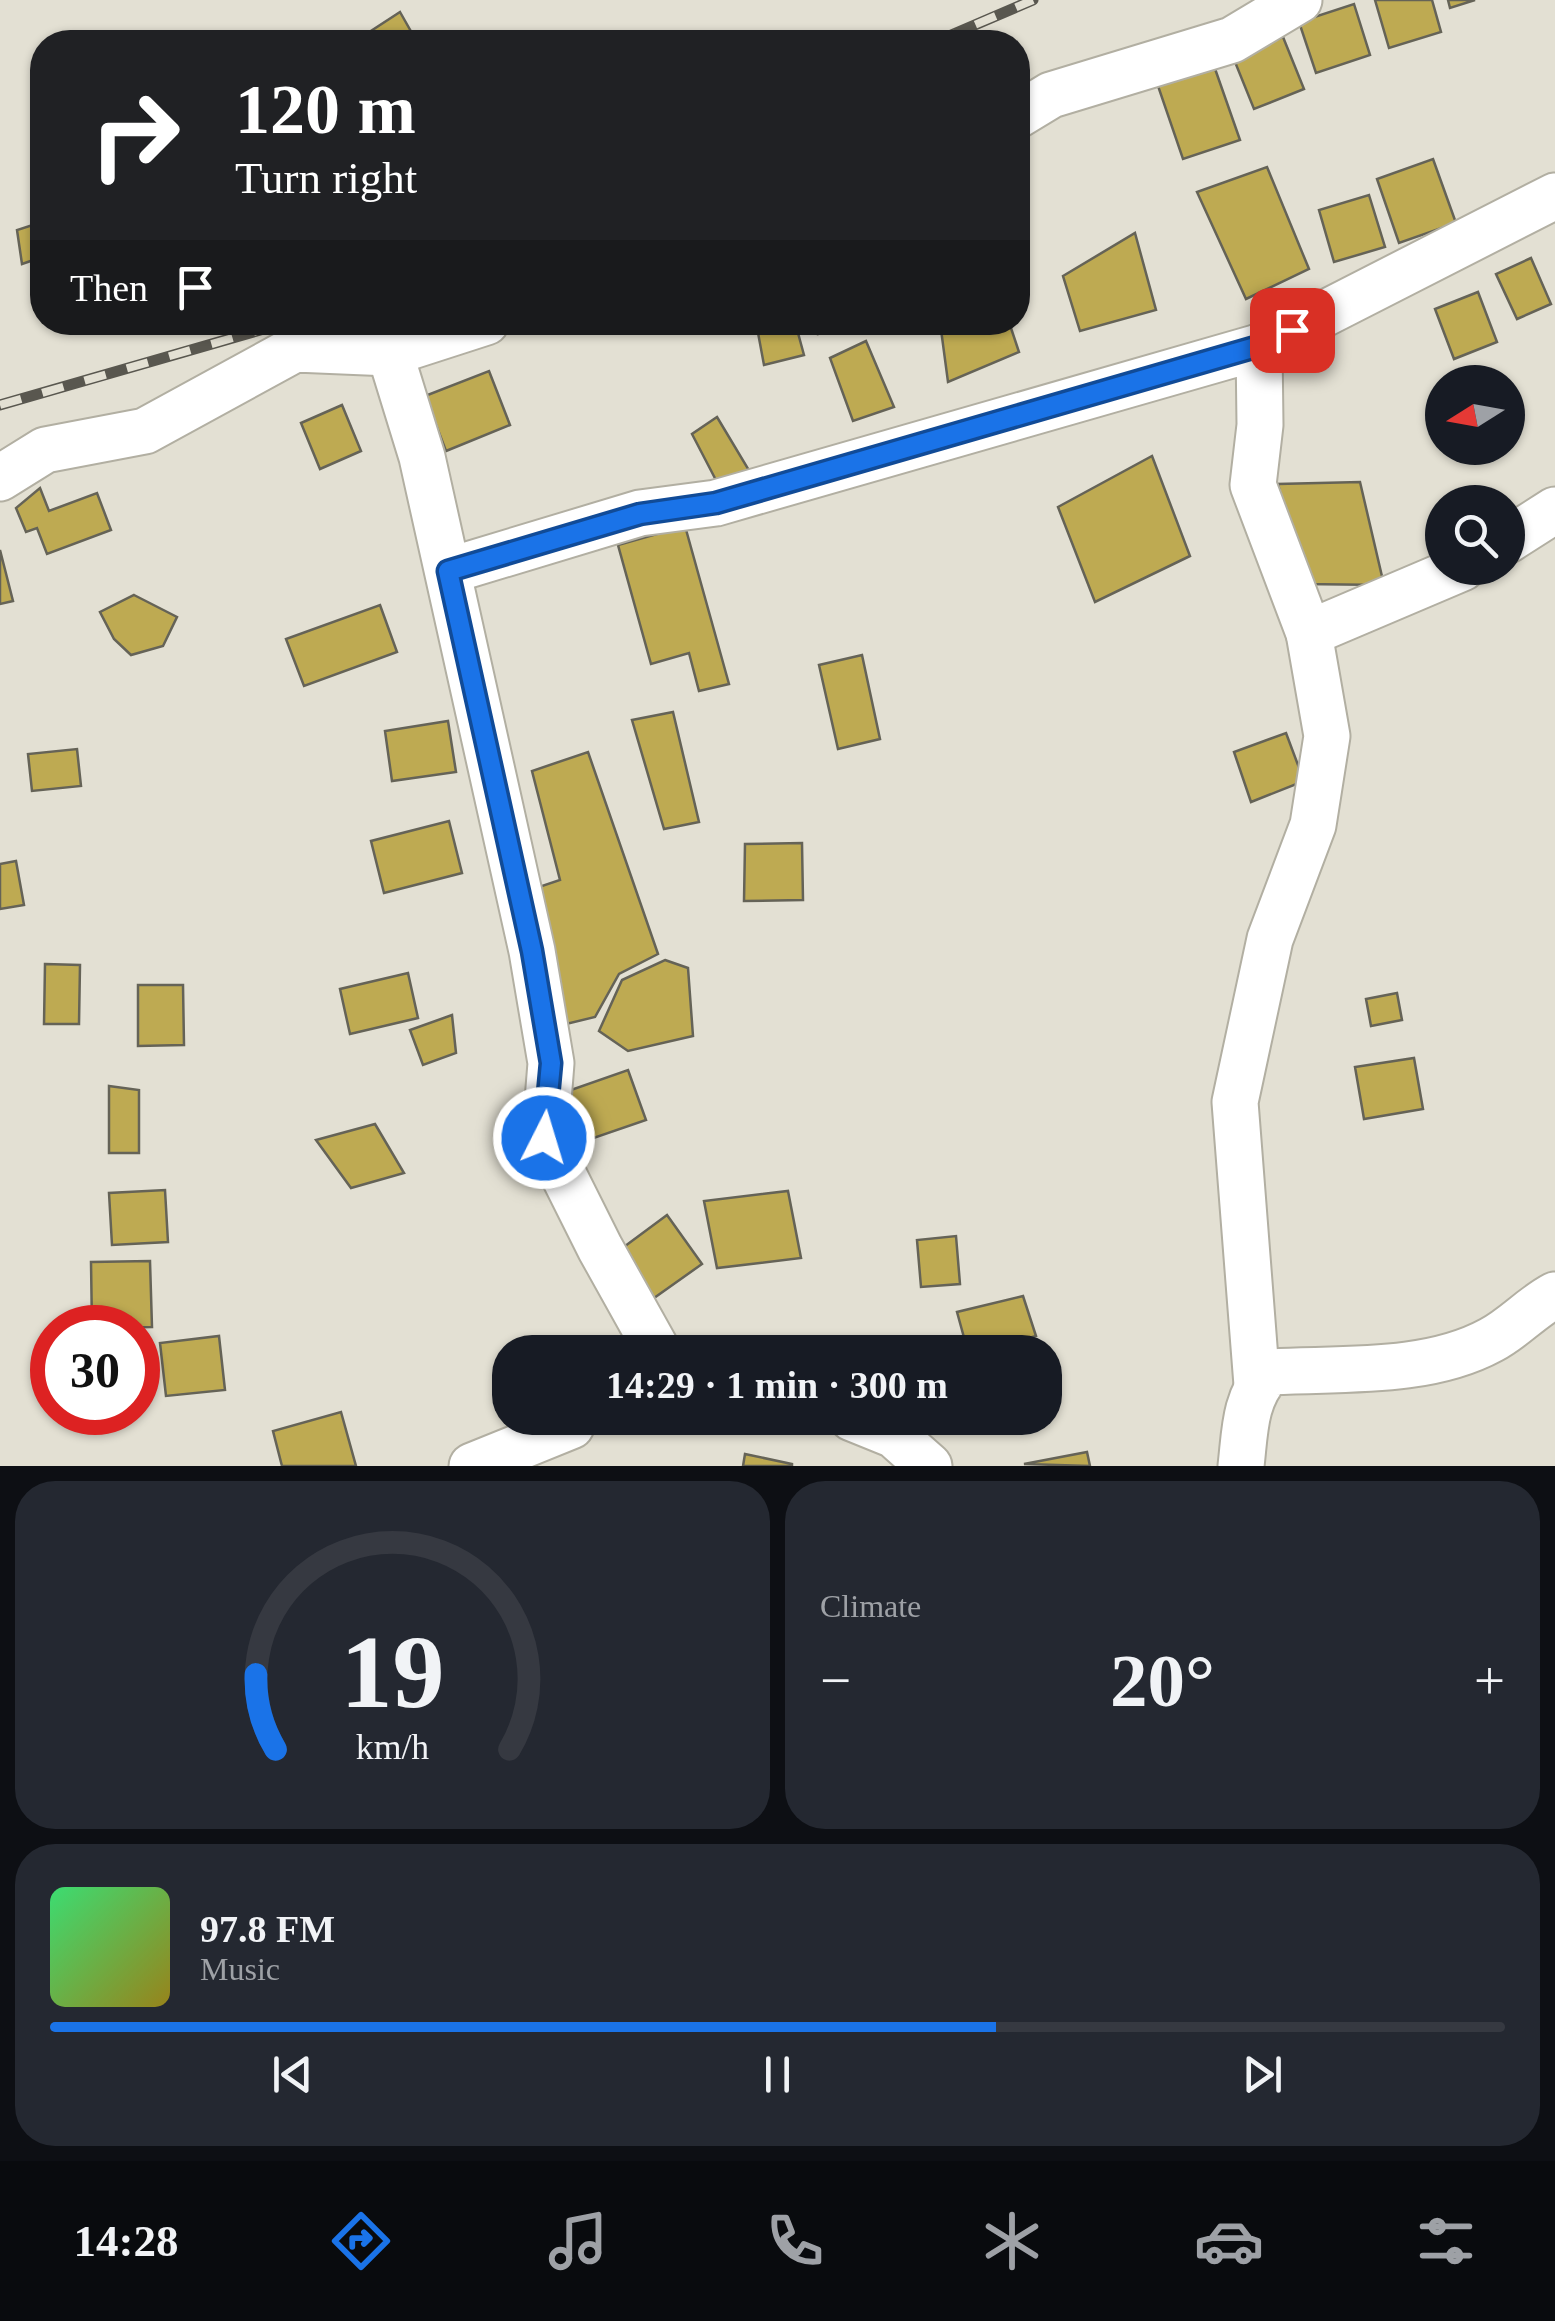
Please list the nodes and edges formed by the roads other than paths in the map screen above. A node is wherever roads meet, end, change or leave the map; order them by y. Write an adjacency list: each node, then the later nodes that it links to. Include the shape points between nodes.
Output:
1 (1298, 0): 2 (street, via 1232,40 1051,95)
2 (1030, 108)
3 (1555, 196): 5 (street)
4 (446, 335): 6 (street)
5 (1259, 346): 10 (street, via 716,503 640,514); 12 (street, via 1252,485)
6 (390, 353): 7 (street, via 295,349 146,430 45,450); 10 (street)
7 (0, 478)
8 (1555, 510): 9 (street)
9 (1525, 529)
10 (448, 571): 14 (street, via 536,970 551,1063 544,1138)
11 (1425, 584): 12 (street)
12 (1309, 633): 15 (street, via 1327,736 1312,826 1270,939 1234,1102)
13 (1555, 1295): 15 (street, via 1464,1352 1406,1364 1269,1372)
14 (649, 1335)
15 (1257, 1385): 20 (street)
16 (549, 1435): 18 (street)
17 (894, 1435): 19 (street)
18 (472, 1466)
19 (929, 1466)
20 (1241, 1466)

